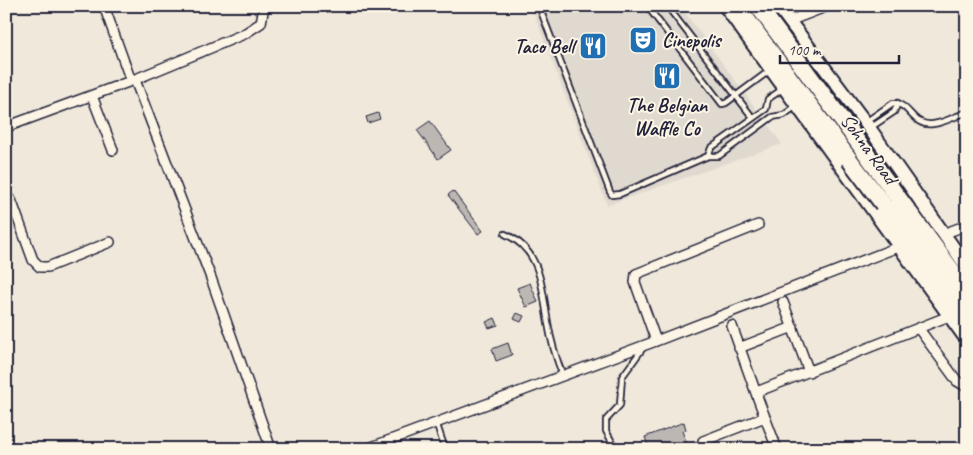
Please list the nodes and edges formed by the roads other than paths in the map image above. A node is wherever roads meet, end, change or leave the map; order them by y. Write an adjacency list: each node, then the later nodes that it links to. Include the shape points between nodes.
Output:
1 (104, 6): 13 (street)
2 (264, 6): 13 (street, via 261,22 244,34)
3 (539, 6): 27 (lane, via 610,192 620,194)
4 (647, 6): 15 (lane, via 720,102 726,103)
5 (667, 6): 15 (lane)
6 (724, 6): 12 (main road)
7 (738, 6): 28 (highway, Sohna Road)
8 (758, 6): 31 (highway, Sohna Road, bridge, via 863,150)
9 (778, 6): 11 (main road)
10 (828, 6): 11 (street)
11 (789, 21): 23 (main road)
12 (771, 70): 14 (main road); 15 (lane)
13 (133, 80): 16 (street); 58 (street, via 211,278)
14 (784, 88): 18 (main road); 19 (lane, via 768,99)
15 (736, 94): 22 (lane)
16 (92, 96): 24 (street); 25 (street)
17 (898, 103): 20 (lane, via 914,119 925,124 938,123); 23 (lane, via 891,104); 23 (lane, via 894,112)
18 (796, 106): 21 (lane, via 784,115); 28 (main road)
19 (766, 109): 21 (lane); 22 (lane)
20 (967, 112)
21 (772, 117): 27 (lane, via 719,156)
22 (753, 118): 27 (lane, via 712,148)
23 (868, 125): 26 (main road)
24 (6, 127)
25 (113, 150)
26 (885, 150): 28 (main road, via 867,166); 29 (main road)
27 (708, 156)
28 (847, 166): 31 (highway, Sohna Road, bridge); 32 (main road)
29 (904, 177): 32 (main road, via 890,178 874,188); 36 (main road)
30 (6, 199): 37 (street, via 11,200 33,260 40,267 48,267)
31 (890, 200): 40 (highway, Sohna Road); 43 (highway, Sohna Road)
32 (866, 202): 38 (main road)
33 (758, 225): 48 (street, via 636,274 635,282)
34 (967, 225): 36 (street)
35 (505, 234): 52 (lane, via 524,247 540,274 554,351)
36 (943, 234): 39 (main road)
37 (110, 242)
38 (898, 247): 42 (main road); 48 (street)
39 (967, 267)
40 (967, 291)
41 (783, 302): 45 (street)
42 (949, 316): 46 (street); 47 (main road)
43 (967, 318)
44 (732, 326): 50 (street)
45 (793, 328): 50 (street); 51 (street)
46 (919, 329): 51 (street); 53 (street, via 957,381)
47 (967, 340)
48 (656, 341): 49 (street)
49 (645, 345): 52 (street); 61 (lane, via 623,375 622,400 606,420 606,431)
50 (738, 348): 54 (street)
51 (809, 372): 54 (street, via 761,390)
52 (563, 376): 56 (street)
53 (967, 387)
54 (757, 396): 55 (street)
55 (765, 417): 57 (street); 62 (street)
56 (436, 422): 59 (street); 60 (lane)
57 (702, 441)
58 (271, 449)
59 (366, 449)
60 (445, 449)
61 (616, 449)
62 (777, 449)

